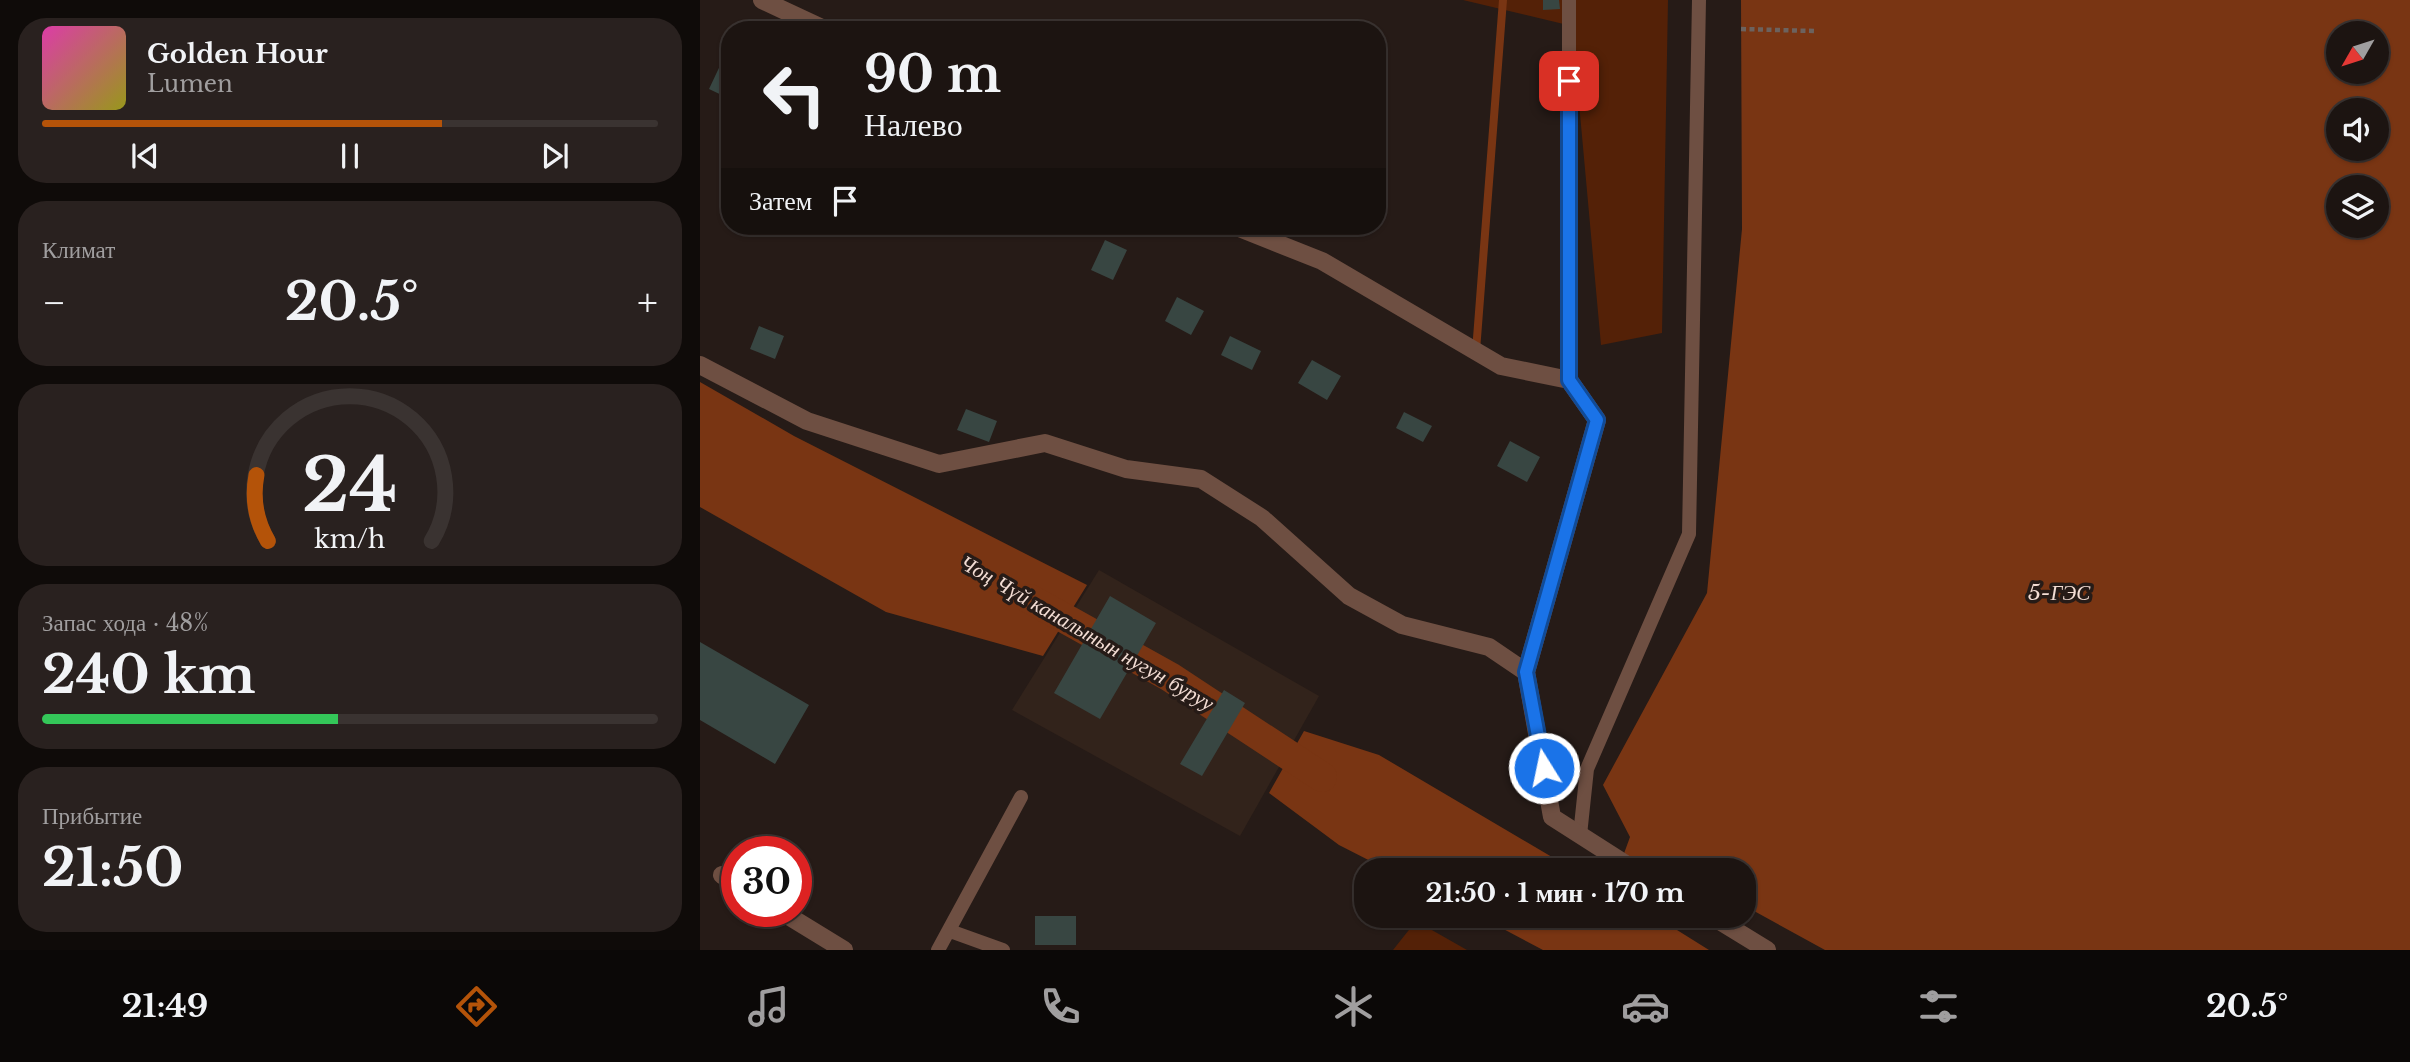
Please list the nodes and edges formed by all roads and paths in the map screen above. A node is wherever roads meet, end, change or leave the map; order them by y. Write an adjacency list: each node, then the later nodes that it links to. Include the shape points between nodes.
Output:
1 (762, 0): 4 (street)
2 (1569, 0): 9 (lane)
3 (1699, 0): 12 (lane, via 1689,534 1587,769)
4 (807, 21)
5 (1741, 29): 6 (path)
6 (1814, 31)
7 (1257, 235): 9 (street, via 1322,261 1501,366)
8 (700, 365): 10 (street, via 807,421 939,464 1045,443 1126,469 1201,479 1262,518 1349,596 1402,625 1489,647)
9 (1569, 380): 10 (street, via 1597,420)
10 (1526, 672): 12 (street, via 1552,817)
11 (1021, 797): 16 (lane)
12 (1580, 835): 13 (street)
13 (1616, 858)
14 (807, 927): 17 (street)
15 (1731, 928): 20 (street)
16 (950, 931): 18 (lane); 19 (lane)
17 (845, 950)
18 (938, 950)
19 (1003, 950)
20 (1767, 950)

